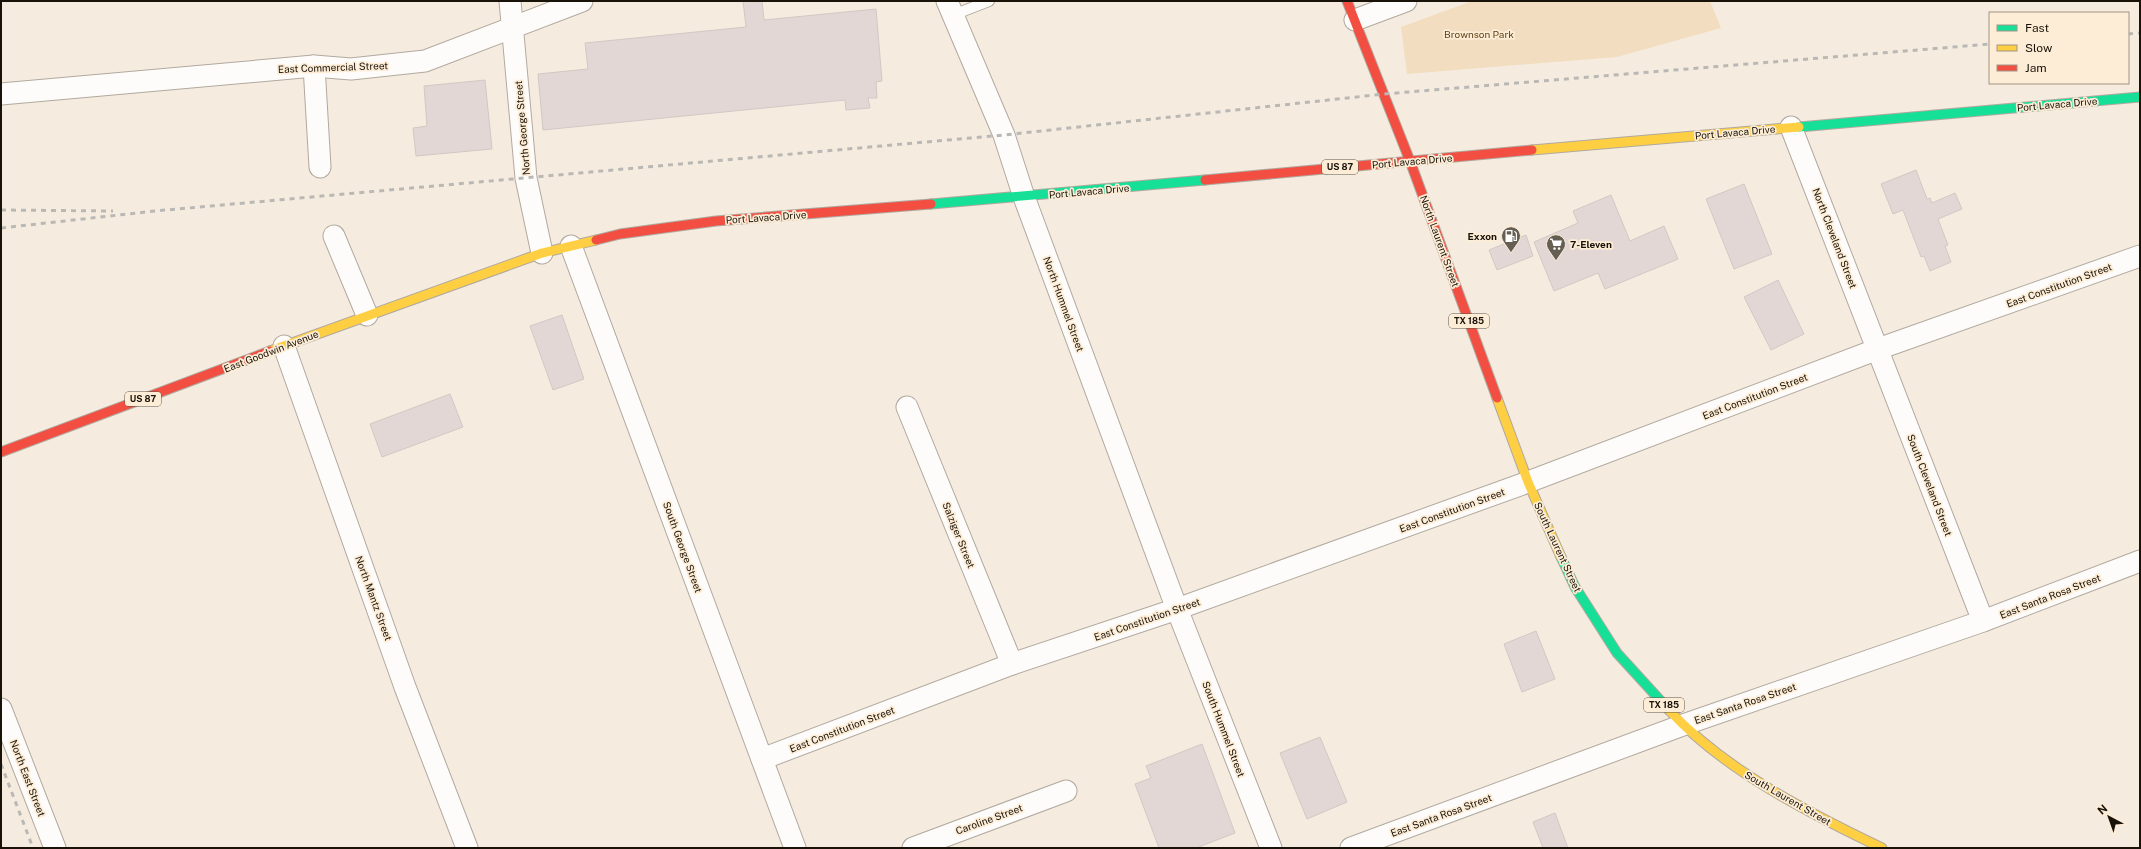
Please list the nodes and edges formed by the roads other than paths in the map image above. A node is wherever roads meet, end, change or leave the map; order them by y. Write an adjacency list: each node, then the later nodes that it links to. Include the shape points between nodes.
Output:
1 (510, 1): 7 (street, North George Street)
2 (582, 1): 7 (street, East Commercial Street)
3 (989, 1): 5 (lane)
4 (1406, 1): 6 (street)
5 (950, 8): 14 (street, North Hummel Street, via 1004,135)
6 (1351, 10): 12 (main road, North Laurent Street / TX 185)
7 (513, 28): 8 (street, East Commercial Street, via 425,61 350,69); 17 (street, North George Street, via 526,178)
8 (314, 66): 9 (street, East Commercial Street); 13 (street)
9 (1, 94)
10 (2140, 97): 11 (main road, Port Lavaca Drive / US 87)
11 (1791, 128): 12 (main road, Port Lavaca Drive / US 87); 21 (street, North Cleveland Street)
12 (1410, 160): 14 (main road, Port Lavaca Drive / US 87); 24 (main road, North Laurent Street / TX 185)
13 (320, 167)
14 (1024, 197): 16 (main road, Port Lavaca Drive / US 87, via 716,221 620,234); 26 (street, North Hummel Street)
15 (334, 236): 19 (street)
16 (571, 246): 17 (main road, Port Lavaca Drive / US 87); 31 (street, South George Street)
17 (542, 253): 19 (main road, East Goodwin Avenue / US 87)
18 (2140, 256): 21 (street, East Constitution Street)
19 (367, 315): 20 (main road, East Goodwin Avenue / US 87)
20 (284, 346): 23 (main road, East Goodwin Avenue / US 87); 34 (street, North Mantz Street, via 403,680)
21 (1878, 349): 24 (street, East Constitution Street); 27 (street, South Cleveland Street)
22 (907, 407): 28 (street, Salziger Street)
23 (1, 452)
24 (1528, 482): 26 (street, East Constitution Street); 30 (main road, South Laurent Street / TX 185, via 1575,587 1617,653)
25 (2140, 561): 27 (street, East Santa Rosa Street)
26 (1177, 609): 28 (street, East Constitution Street); 37 (street, South Hummel Street)
27 (1983, 622): 30 (street, East Santa Rosa Street)
28 (1012, 664): 31 (street, East Constitution Street)
29 (1, 709): 33 (street, North East Street)
30 (1683, 725): 38 (street, East Santa Rosa Street); 39 (main road, South Laurent Street / TX 185, via 1754,780 1840,828)
31 (762, 759): 35 (street, South George Street)
32 (1066, 791): 36 (street, Caroline Street)
33 (55, 848)
34 (467, 848)
35 (795, 848)
36 (913, 848)
37 (1271, 848)
38 (1351, 848)
39 (1882, 848)

